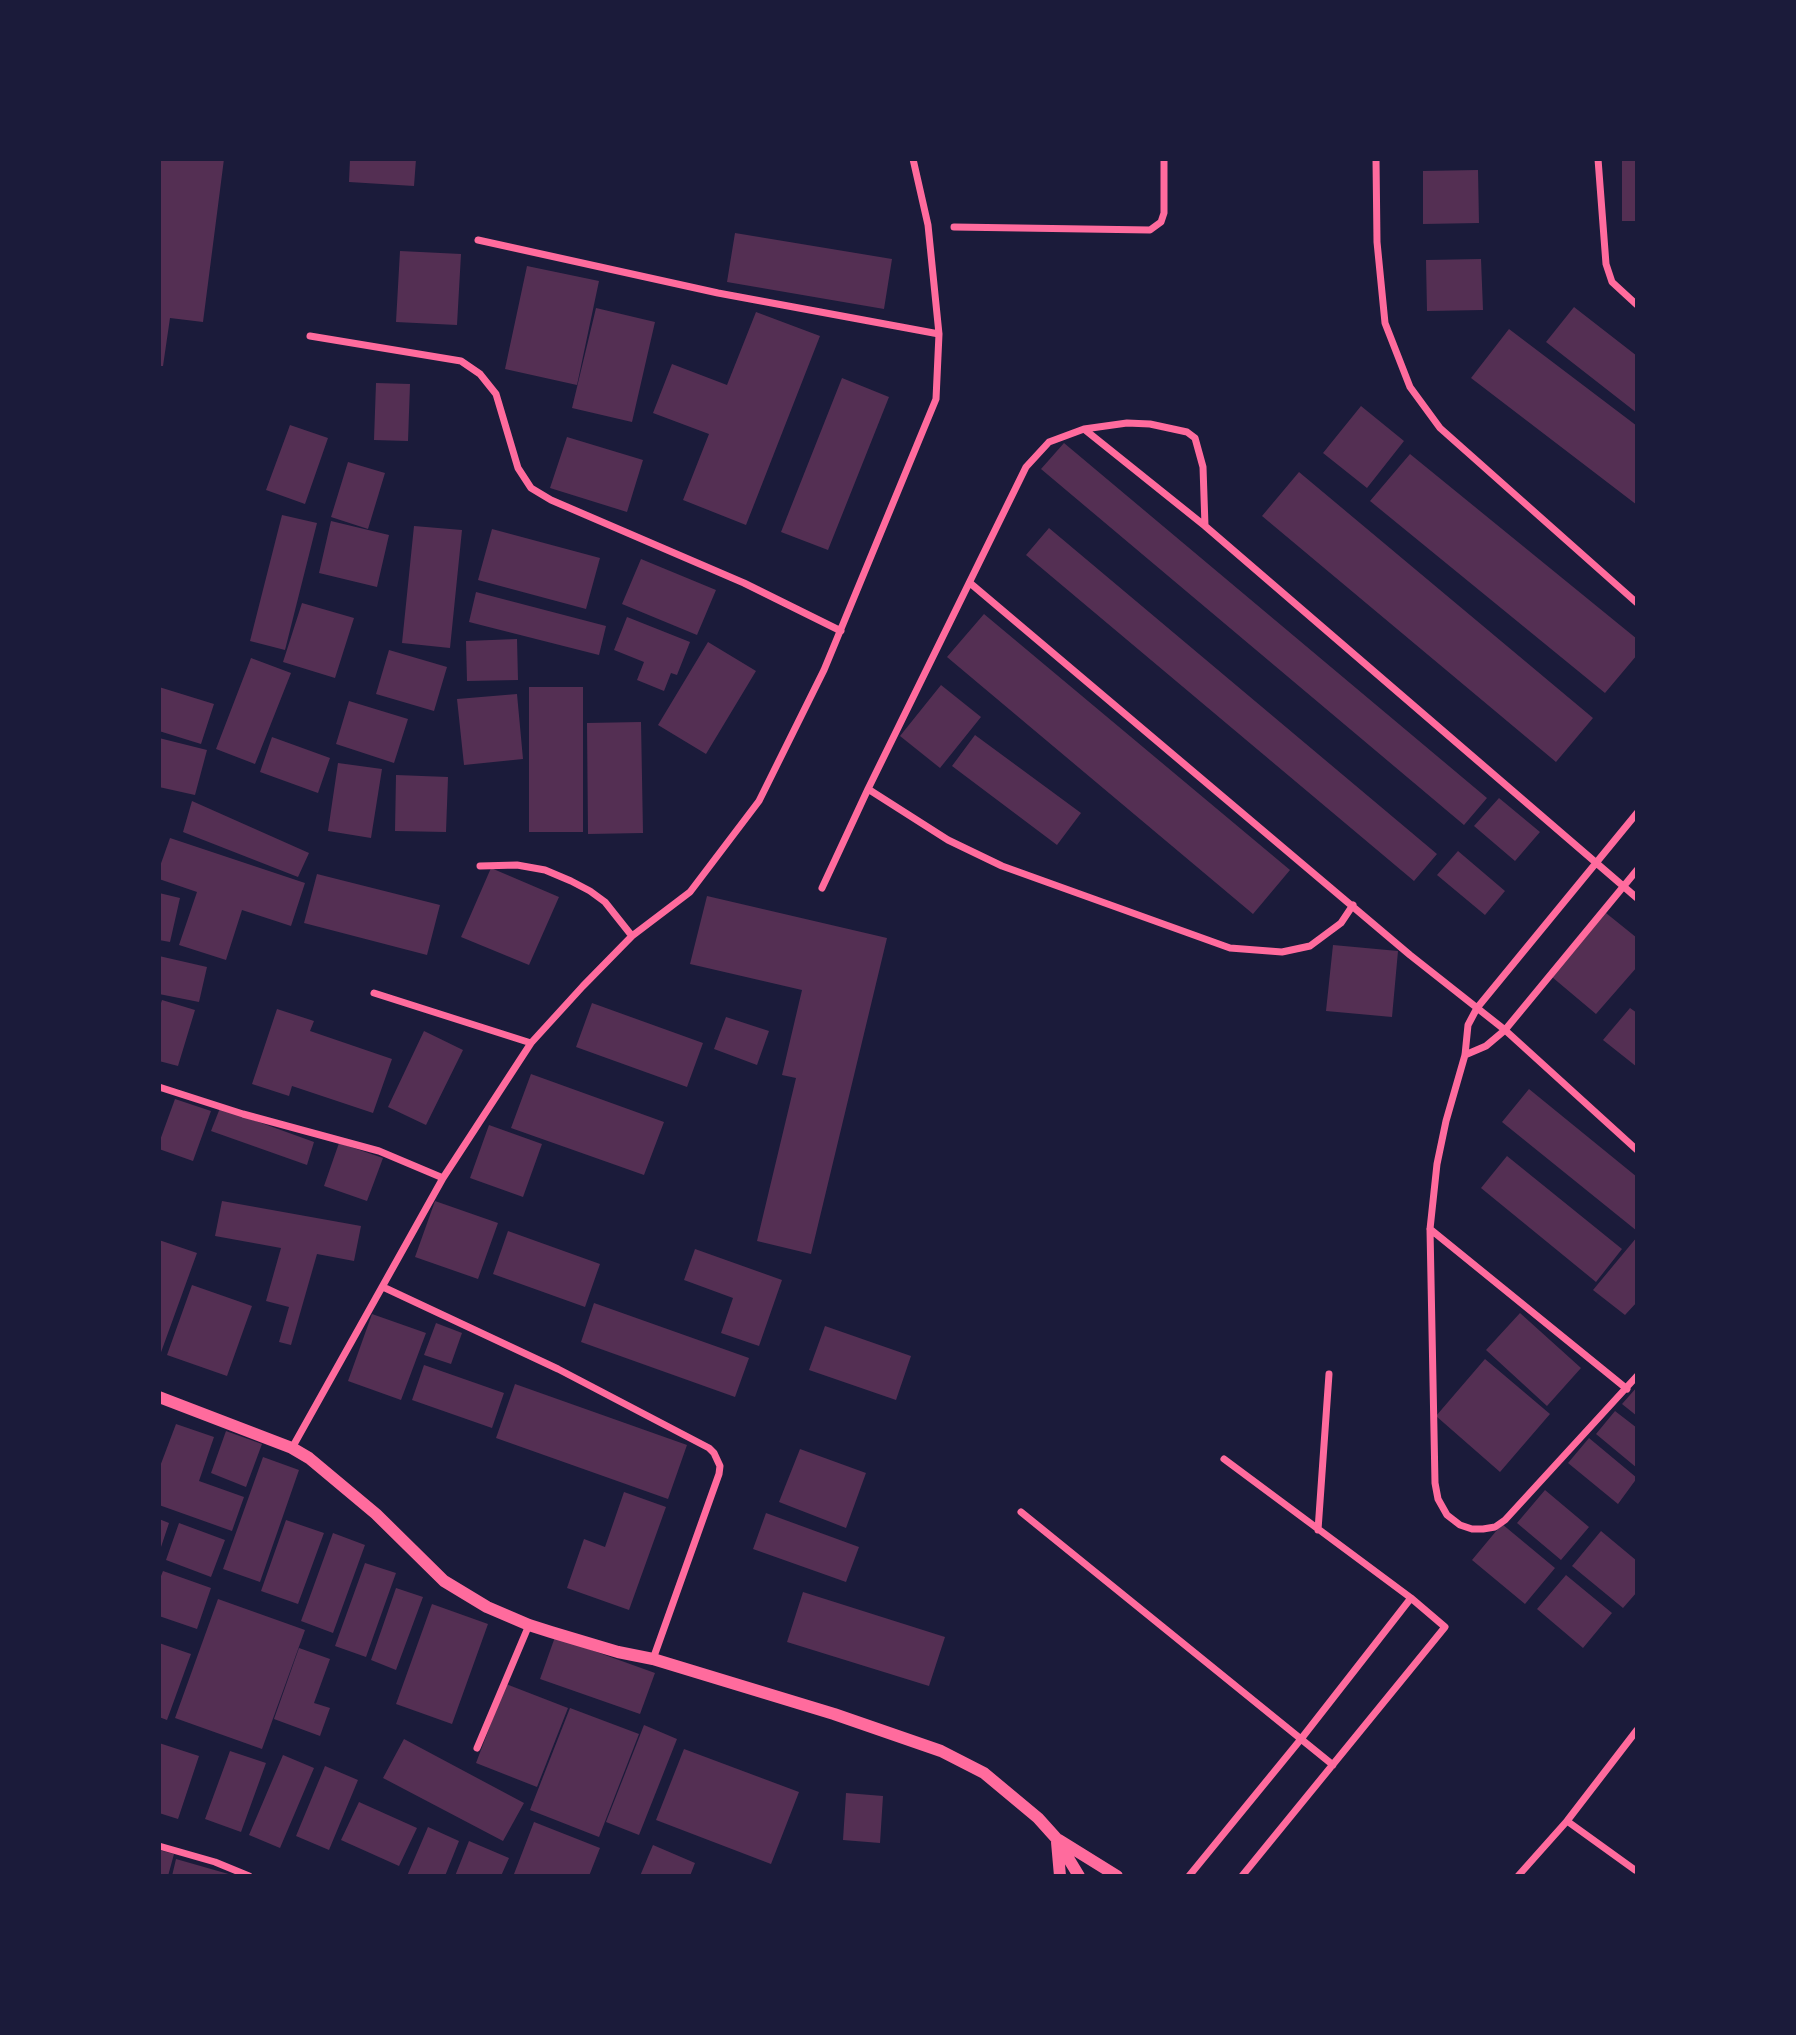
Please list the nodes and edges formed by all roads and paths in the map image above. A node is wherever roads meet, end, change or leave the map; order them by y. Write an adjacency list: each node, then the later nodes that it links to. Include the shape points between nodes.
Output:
1 (913, 159): 8 (street, via 928,225)
2 (1164, 159): 5 (street, via 1164,213 1150,230)
3 (1376, 159): 13 (street, via 1377,242 1385,323 1410,387 1440,428)
4 (1598, 159): 7 (street, via 1606,264 1612,282)
5 (954, 227)
6 (478, 240): 8 (street, via 718,293)
7 (1637, 305)
8 (939, 334): 14 (street, via 936,398)
9 (310, 335): 14 (street, via 461,361 480,374 496,394 518,468 531,488)
10 (1084, 429): 11 (street); 11 (street, via 1150,424 1195,438 1203,467); 12 (street, via 1049,442 1026,467)
11 (1205, 526): 17 (street)
12 (970, 583): 15 (street); 23 (street)
13 (1637, 603)
14 (841, 631): 24 (street, via 759,801 690,892)
15 (868, 789): 21 (street); 23 (street, via 948,840 1002,866 1230,948 1282,952 1310,946 1341,923)
16 (1637, 813): 17 (street)
17 (1595, 864): 20 (street); 26 (street)
18 (480, 866): 24 (street, via 517,865 571,881 605,902)
19 (1637, 870): 20 (street)
20 (1623, 887): 22 (street); 27 (street)
21 (822, 888)
22 (1637, 898)
23 (1353, 905): 26 (street)
24 (632, 936): 28 (street)
25 (374, 993): 28 (street)
26 (1477, 1008): 27 (street); 29 (street, via 1468,1025)
27 (1505, 1030): 29 (street); 31 (street)
28 (531, 1043): 32 (street)
29 (1465, 1055): 33 (street, via 1437,1164)
30 (159, 1087): 32 (street, via 379,1151)
31 (1637, 1150)
32 (443, 1178): 34 (street)
33 (1430, 1229): 37 (street); 37 (street, via 1435,1483 1447,1515 1472,1529 1495,1527 1505,1520)
34 (383, 1287): 39 (street); 45 (street, via 558,1369 714,1453 719,1474)
35 (1329, 1374): 42 (street)
36 (1637, 1376): 37 (street)
37 (1627, 1388)
38 (159, 1397): 39 (street)
39 (292, 1448): 44 (street, via 376,1514 444,1581)
40 (1224, 1459): 42 (street)
41 (1021, 1512): 47 (street)
42 (1318, 1530): 43 (street)
43 (1411, 1598): 47 (street); 49 (street, via 1445,1627)
44 (529, 1625): 45 (street); 48 (street)
45 (653, 1660): 51 (street, via 941,1751 984,1773)
46 (1637, 1730): 50 (street)
47 (1301, 1739): 49 (street); 58 (street)
48 (477, 1748)
49 (1333, 1765): 59 (street)
50 (1567, 1821): 53 (street); 60 (street)
51 (1056, 1838): 55 (street); 56 (street); 57 (street)
52 (159, 1846): 54 (street)
53 (1634, 1872)
54 (249, 1876)
55 (1060, 1876)
56 (1079, 1876)
57 (1117, 1876)
58 (1189, 1876)
59 (1242, 1876)
60 (1518, 1876)

